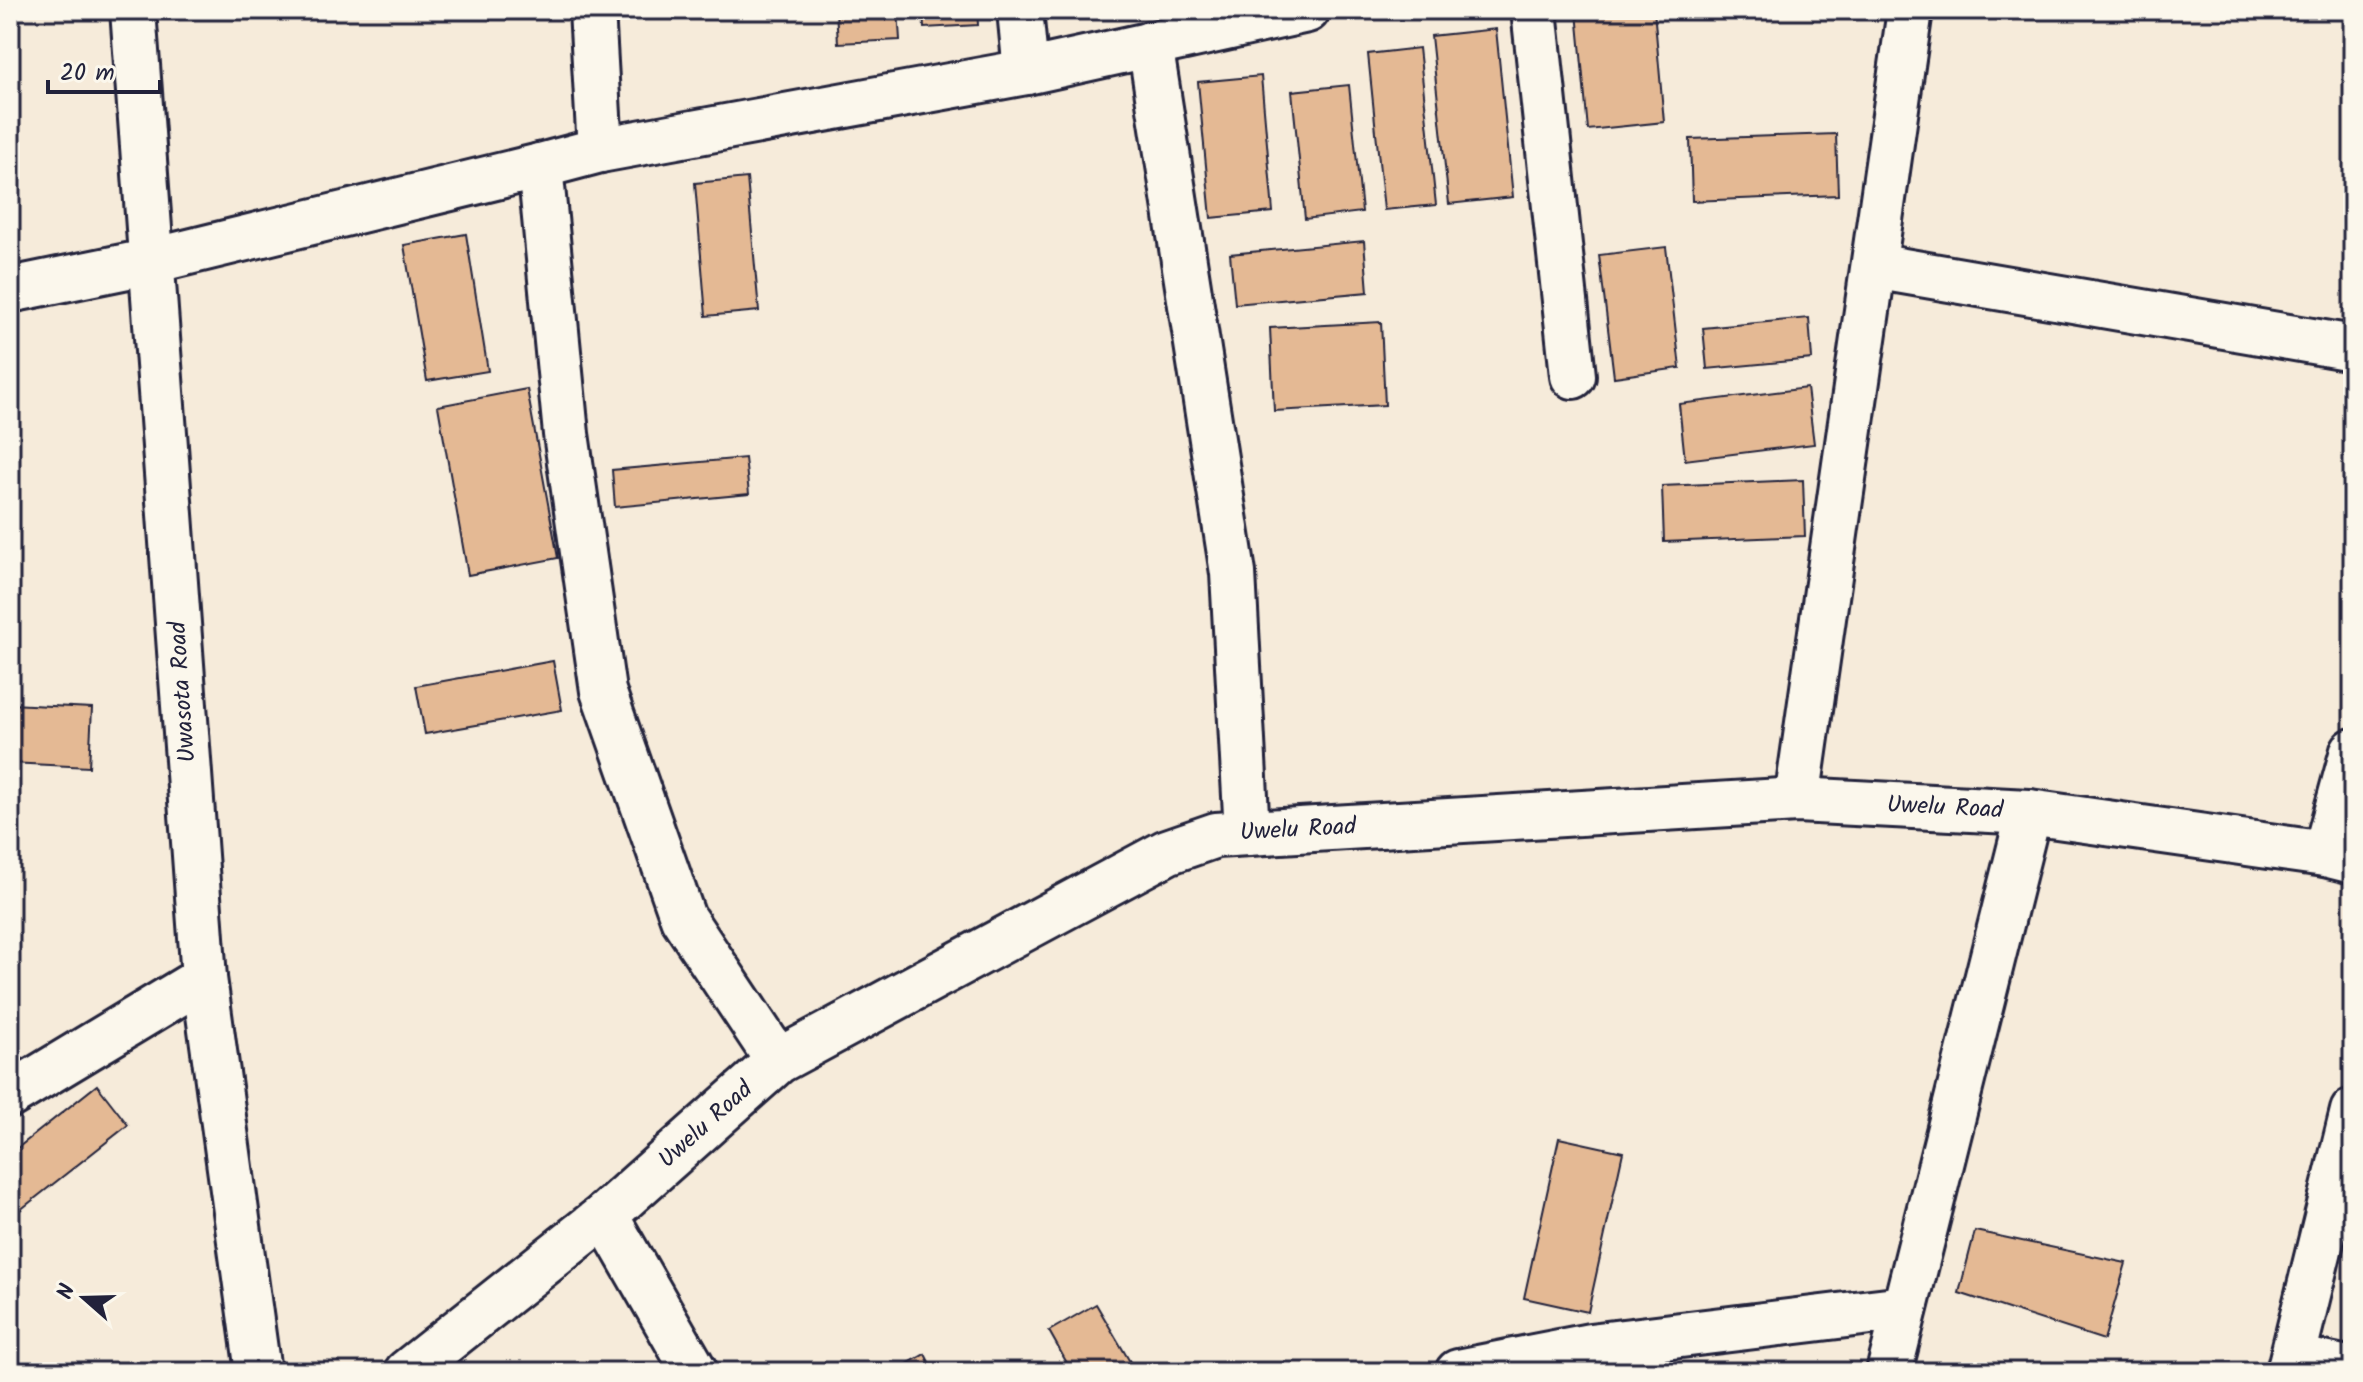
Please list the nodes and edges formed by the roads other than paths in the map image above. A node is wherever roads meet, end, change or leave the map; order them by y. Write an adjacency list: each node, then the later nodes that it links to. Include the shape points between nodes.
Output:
1 (133, 10): 11 (street, Uwasota Road)
2 (592, 10): 9 (street)
3 (1020, 10): 8 (street)
4 (1307, 10): 7 (street)
5 (1534, 10): 15 (street)
6 (1910, 10): 12 (street)
7 (1150, 44): 8 (street); 19 (street, via 1233,573)
8 (1026, 72): 9 (street)
9 (600, 150): 10 (street)
10 (540, 166): 11 (street); 22 (street, via 566,434 603,691 683,918)
11 (152, 261): 13 (street); 21 (street, Uwasota Road)
12 (1874, 266): 14 (street); 17 (street)
13 (10, 290)
14 (2353, 348)
15 (1573, 376)
16 (2353, 751): 20 (street)
17 (1797, 800): 18 (street, Uwelu Road); 19 (street, Uwelu Road)
18 (2029, 812): 20 (street, Uwelu Road); 26 (street)
19 (1247, 833): 22 (street, Uwelu Road, via 1216,835 1167,852)
20 (2339, 858)
21 (204, 978): 23 (street); 29 (street, Uwasota Road)
22 (778, 1061): 25 (street, Uwelu Road)
23 (10, 1095)
24 (2353, 1111): 27 (street)
25 (605, 1215): 30 (street, Uwelu Road); 31 (street)
26 (1904, 1308): 32 (street, via 1590,1346); 33 (street)
27 (2291, 1365): 28 (street)
28 (2353, 1370)
29 (258, 1372)
30 (407, 1372)
31 (695, 1372)
32 (1458, 1372)
33 (1889, 1372)

